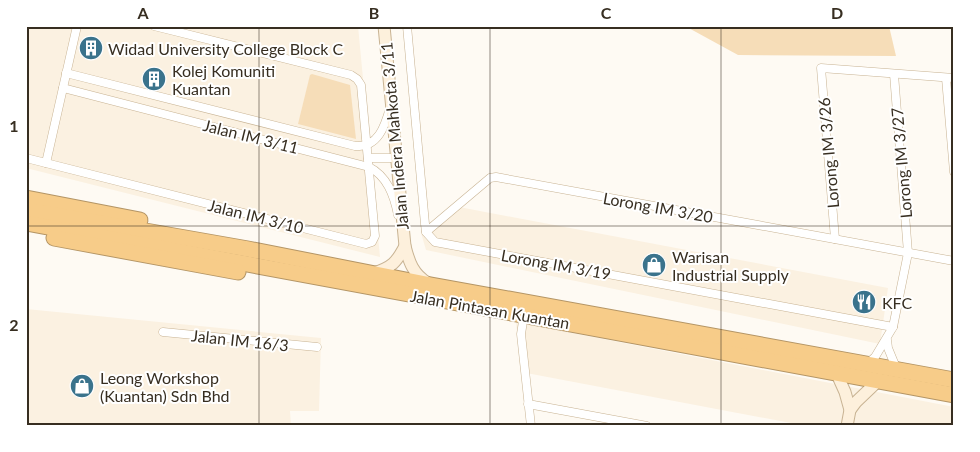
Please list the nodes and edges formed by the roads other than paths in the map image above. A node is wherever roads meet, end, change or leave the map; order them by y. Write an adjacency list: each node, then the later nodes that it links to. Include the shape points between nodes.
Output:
1 (77, 26): 5 (street)
2 (154, 26): 12 (street, Jalan IM 3/10, via 351,75 360,85)
3 (407, 26): 23 (street)
4 (384, 27): 9 (street, Jalan Indera Mahkota 3/11)
5 (66, 73): 8 (street); 10 (street, Jalan IM 3/11)
6 (894, 74): 7 (street); 25 (street, Lorong IM 3/26, via 821,68); 27 (street, Lorong IM 3/27)
7 (950, 78): 18 (street)
8 (63, 88): 11 (street, Jalan IM 3/11); 16 (street)
9 (391, 91): 12 (street, via 383,128 376,140); 15 (street, Jalan Indera Mahkota 3/11)
10 (196, 106): 11 (street); 12 (street, Jalan IM 3/11, via 356,146)
11 (193, 121): 17 (street, Jalan IM 3/11)
12 (367, 146): 14 (street, Jalan IM 3/10)
13 (26, 158): 16 (street)
14 (368, 158): 15 (street); 17 (street, Jalan IM 3/10)
15 (396, 158): 22 (street, Jalan Indera Mahkota 3/11)
16 (46, 163): 17 (street, Jalan IM 3/10, via 366,244 375,236)
17 (369, 167): 22 (street, Jalan IM 3/11, via 388,184)
18 (954, 172)
19 (26, 198): 29 (highway, via 239,239)
20 (26, 210): 28 (highway, Jalan Pintasan Kuantan)
21 (26, 223): 28 (highway, Jalan Pintasan Kuantan)
22 (403, 228): 26 (street, Jalan Indera Mahkota 3/11)
23 (426, 232): 25 (street, Lorong IM 3/20, via 490,178 496,177); 35 (street, Lorong IM 3/19, via 435,242)
24 (26, 233): 31 (highway, via 259,275)
25 (835, 239): 27 (street, Lorong IM 3/20)
26 (405, 246): 32 (street, Jalan Indera Mahkota 3/11, via 396,263); 33 (street, Jalan Indera Mahkota 3/11, via 411,267)
27 (908, 253): 30 (street, Lorong IM 3/20); 35 (street, Lorong IM 3/27)
28 (247, 256): 29 (highway, Jalan Pintasan Kuantan); 31 (highway, Jalan Pintasan Kuantan)
29 (287, 256): 32 (highway, Jalan Pintasan Kuantan)
30 (954, 261)
31 (302, 274): 34 (highway, Jalan Pintasan Kuantan)
32 (372, 274): 33 (highway, Jalan Pintasan Kuantan)
33 (431, 285): 39 (highway, Jalan Pintasan Kuantan)
34 (524, 315): 41 (highway, Jalan Pintasan Kuantan); 45 (street, via 521,334)
35 (893, 327): 37 (street, Lorong IM 3/27)
36 (163, 332): 38 (street, Jalan IM 16/3)
37 (887, 340): 39 (street, Lorong IM 3/27); 40 (street)
38 (317, 348)
39 (867, 364): 40 (highway, Jalan Pintasan Kuantan)
40 (897, 370): 42 (highway, Jalan Pintasan Kuantan)
41 (836, 372): 43 (highway, Jalan Pintasan Kuantan); 46 (street)
42 (954, 380)
43 (878, 381): 44 (highway, Jalan Pintasan Kuantan); 46 (street)
44 (954, 395)
45 (528, 404): 47 (street); 48 (street)
46 (850, 410): 49 (street)
47 (531, 426)
48 (647, 426)
49 (847, 426)

